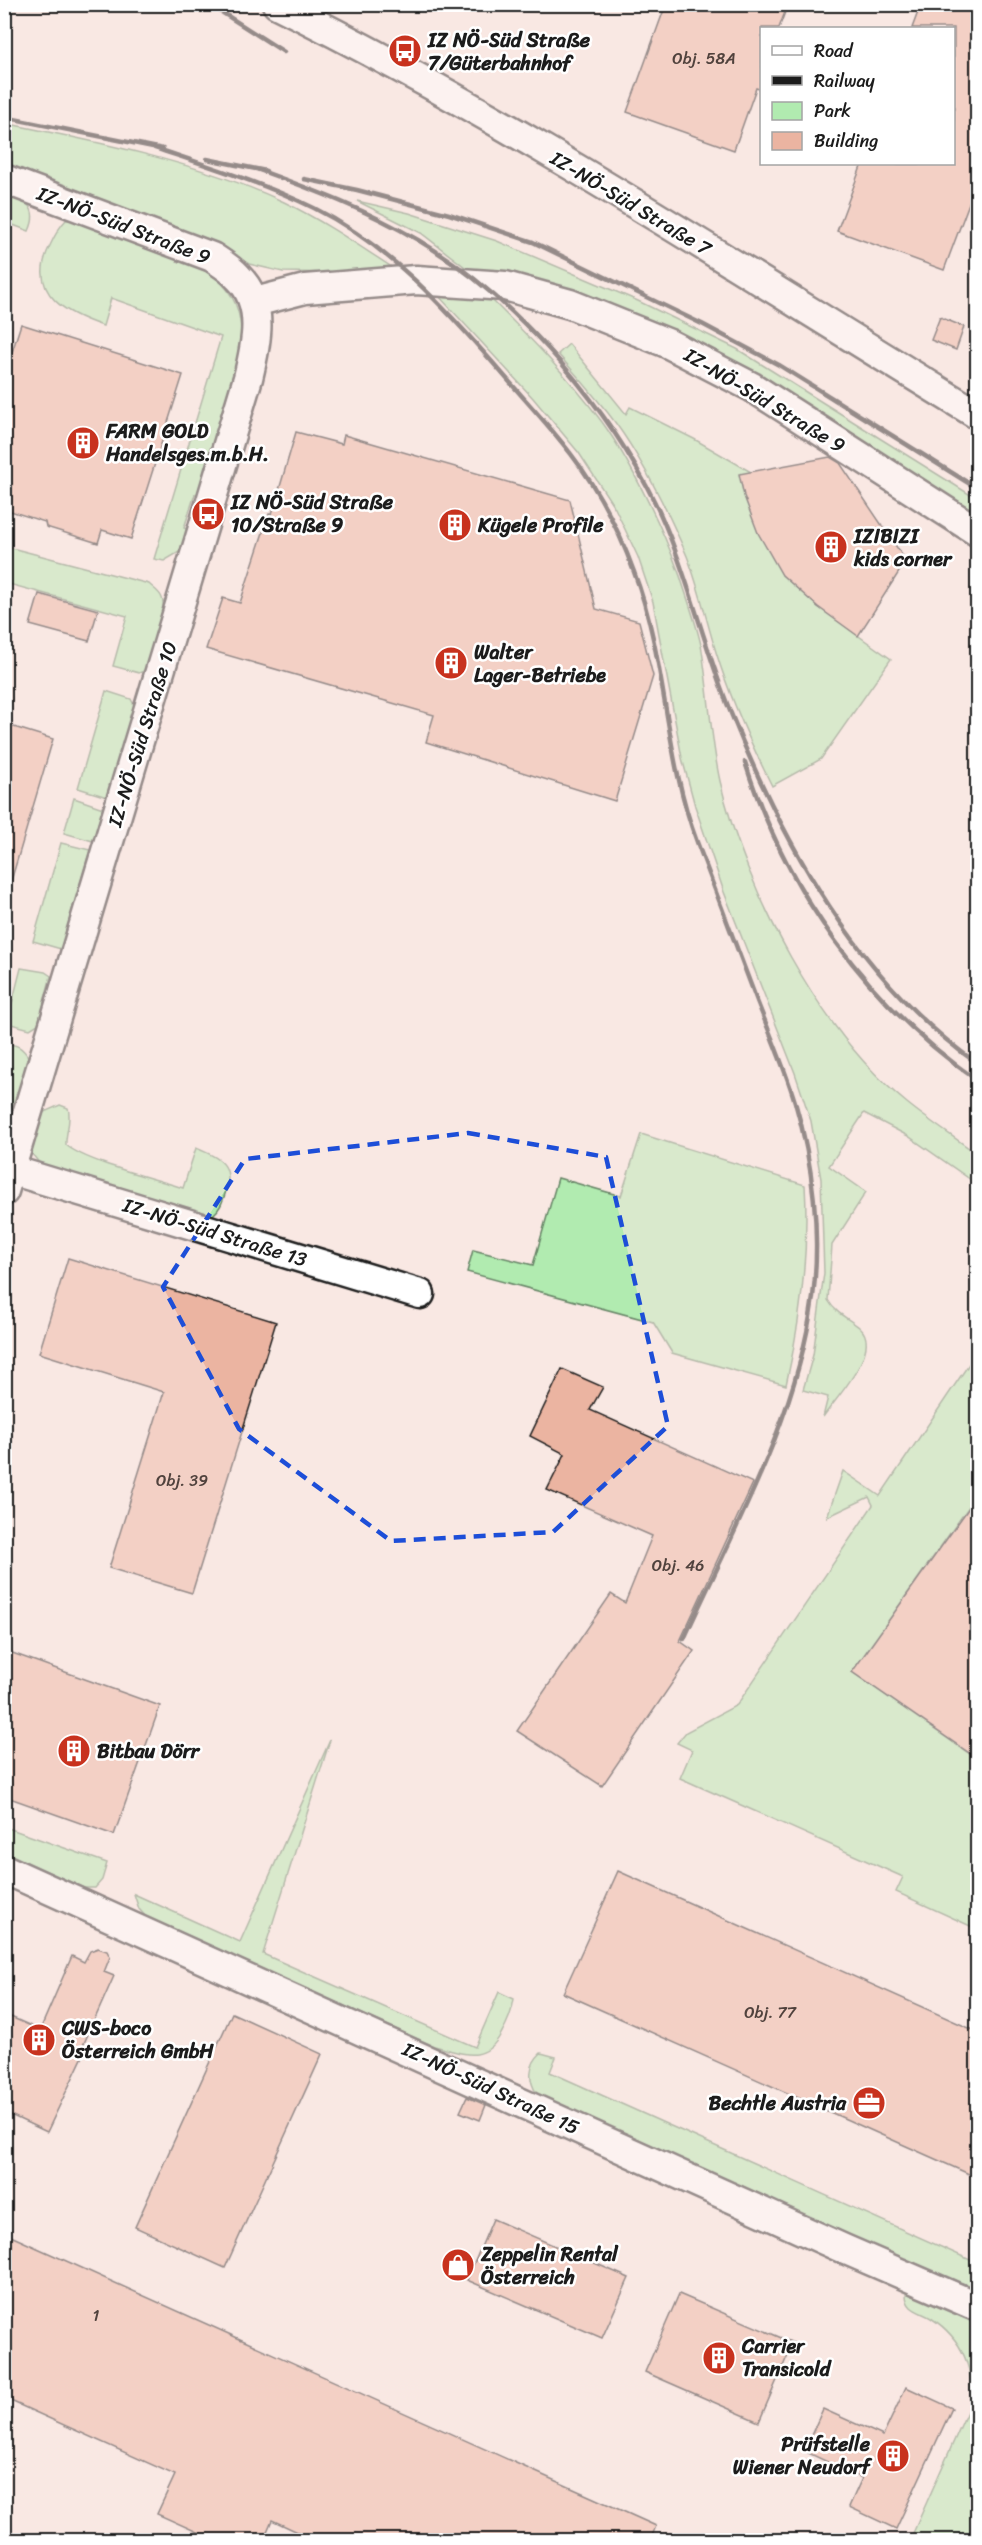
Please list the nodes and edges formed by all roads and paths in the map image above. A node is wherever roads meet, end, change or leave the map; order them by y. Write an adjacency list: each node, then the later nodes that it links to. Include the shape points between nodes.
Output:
1 (277, 4): 4 (street, IZ-NÖ-Süd Straße 7, via 508,128)
2 (4, 179): 3 (street, IZ-NÖ-Süd Straße 9, via 212,257 239,278)
3 (255, 302): 5 (street, IZ-NÖ-Süd Straße 9, via 305,289 416,280 506,286 570,304 667,343 752,387); 6 (street, IZ-NÖ-Süd Straße 10, via 257,341 248,378)
4 (978, 415)
5 (978, 532)
6 (8, 1180): 7 (street, IZ-NÖ-Süd Straße 13)
7 (420, 1294)
8 (4, 1869): 9 (street, IZ-NÖ-Süd Straße 15)
9 (978, 2307)

